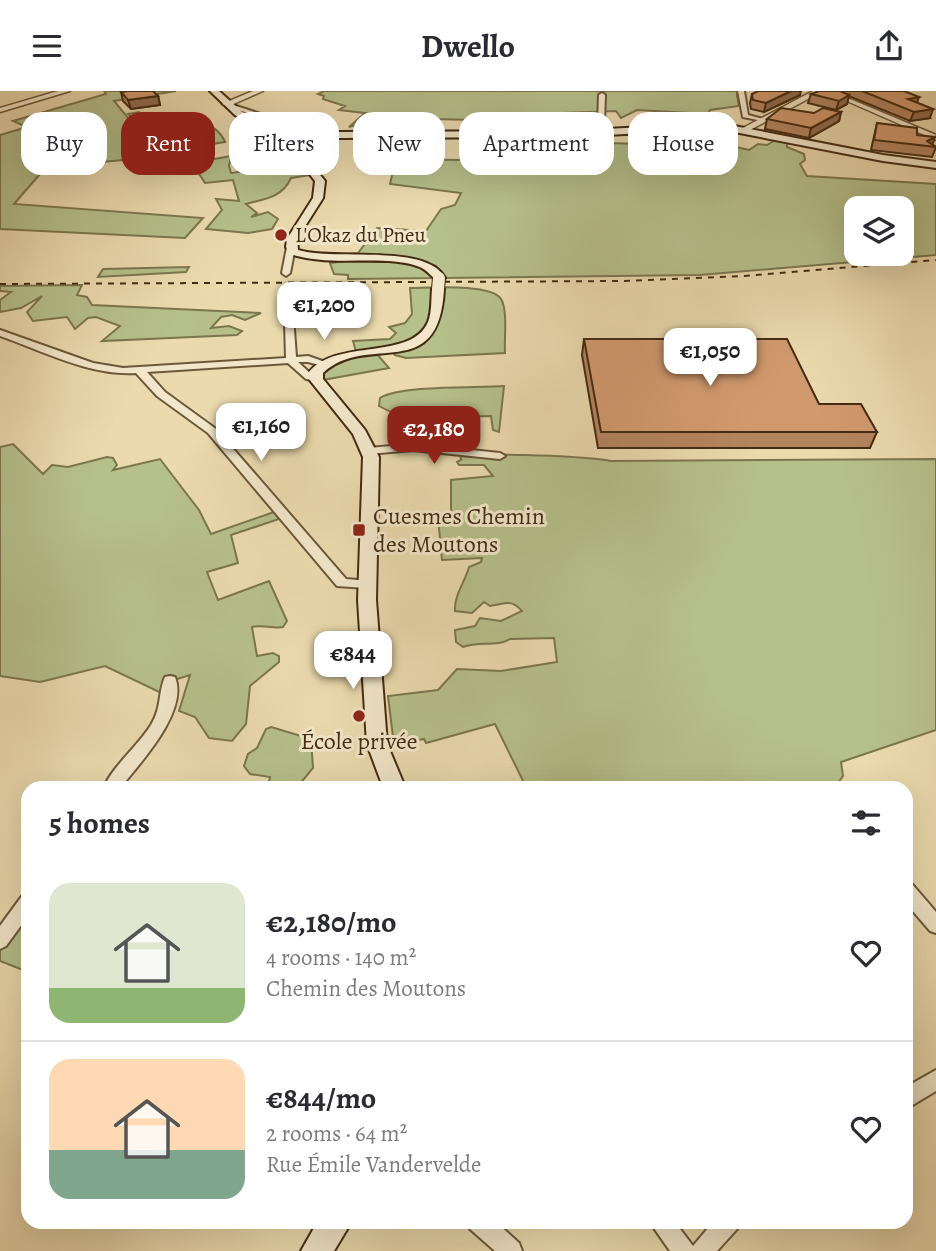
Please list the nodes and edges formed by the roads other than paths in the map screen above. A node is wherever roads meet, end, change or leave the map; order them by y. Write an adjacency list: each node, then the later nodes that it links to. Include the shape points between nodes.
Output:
1 (66, 91): 9 (street)
2 (214, 91): 8 (main road)
3 (258, 91): 8 (street)
4 (741, 91): 13 (street, via 745,115)
5 (818, 91): 6 (street); 13 (street)
6 (828, 91): 18 (street)
7 (602, 95): 12 (street)
8 (228, 103): 10 (main road); 11 (street)
9 (2, 108)
10 (243, 112)
11 (253, 112)
12 (601, 112)
13 (761, 120): 14 (street)
14 (745, 129): 15 (main road, via 701,125); 19 (main road)
15 (614, 131)
16 (459, 134): 17 (main road)
17 (339, 135)
18 (936, 138)
19 (936, 165)
20 (314, 175): 21 (main road, via 321,185 318,198)
21 (290, 247): 22 (street); 26 (main road, via 314,258 418,262 435,269 435,320 429,331 391,350 342,357)
22 (286, 274)
23 (287, 288): 25 (street)
24 (0, 333): 27 (street, via 92,365)
25 (294, 363): 26 (street); 26 (street, via 309,377); 27 (street)
26 (317, 367): 28 (main road)
27 (139, 370): 30 (street, via 161,394 212,431 342,583)
28 (369, 451): 29 (street, via 413,447); 30 (main road, via 372,477)
29 (500, 456)
30 (366, 584): 33 (main road, via 377,744)
31 (170, 681): 32 (street, via 172,698 165,716)
32 (116, 781)
33 (392, 781)
34 (913, 898): 36 (street)
35 (21, 912): 37 (street)
36 (936, 925)
37 (0, 940)
38 (936, 1080): 39 (street)
39 (913, 1095)
40 (331, 1229): 44 (main road)
41 (487, 1229): 45 (street)
42 (666, 1229): 46 (street)
43 (722, 1229): 47 (street)
44 (316, 1251)
45 (511, 1251)
46 (684, 1251)
47 (702, 1251)

